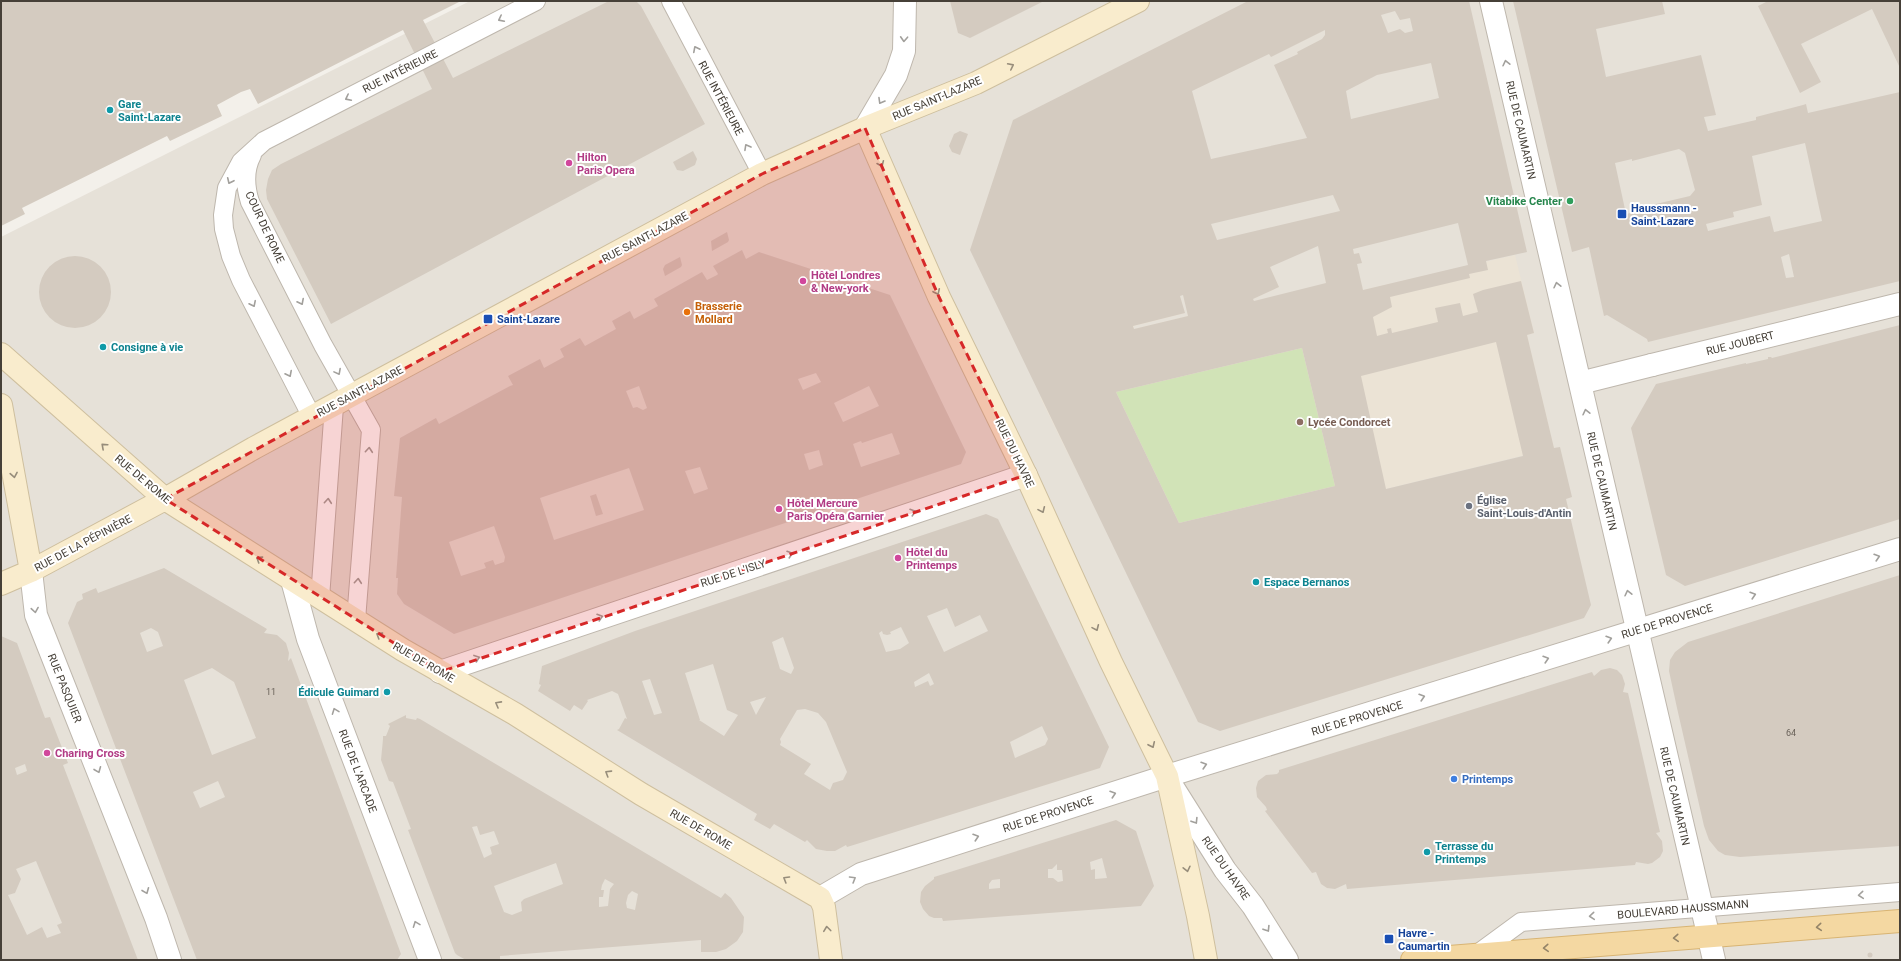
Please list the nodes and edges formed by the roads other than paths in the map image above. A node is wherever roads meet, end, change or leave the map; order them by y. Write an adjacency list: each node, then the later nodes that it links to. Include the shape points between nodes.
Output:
1 (536, 1): 7 (lane, RUE INTÉRIEURE, one-way to 7)
2 (671, 1): 8 (lane, RUE INTÉRIEURE, one-way to 2)
3 (905, 1): 6 (street, one-way to 6, via 904,51 896,75)
4 (1138, 1): 6 (main road, RUE SAINT-LAZARE, one-way to 4, via 976,83)
5 (1491, 1): 11 (street, RUE DE CAUMARTIN, one-way to 5)
6 (865, 128): 8 (main road, RUE SAINT-LAZARE); 16 (main road, RUE DU HAVRE, one-way to 16, via 939,297)
7 (264, 141): 12 (lane, COUR DE ROME, one-way to 12, via 250,160 246,178 248,196); 14 (lane, one-way to 14, via 241,162 227,188 223,214 224,229 241,280)
8 (762, 174): 12 (main road, RUE SAINT-LAZARE)
9 (1900, 304): 11 (street, RUE JOUBERT)
10 (1, 354): 17 (main road, RUE DE ROME, one-way to 10)
11 (1580, 383): 24 (street, RUE DE CAUMARTIN, one-way to 11)
12 (342, 401): 14 (main road, RUE SAINT-LAZARE); 22 (lane, one-way to 12); 23 (lane, COUR DE ROME, one-way to 12, via 371,430)
13 (1, 405): 15 (main road, RUE PASQUIER)
14 (312, 417): 17 (main road, RUE SAINT-LAZARE)
15 (4, 436): 19 (main road, RUE PASQUIER, one-way to 19)
16 (1026, 474): 25 (street, RUE DE L'ISLY, one-way to 16); 26 (main road, RUE DU HAVRE, one-way to 26)
17 (165, 499): 19 (main road, RUE DE LA PÉPINIÈRE); 20 (main road, RUE DE ROME, one-way to 17)
18 (1900, 549): 24 (street, RUE DE PROVENCE, one-way to 18)
19 (31, 572): 21 (main road, RUE DE LA PÉPINIÈRE); 33 (street, RUE PASQUIER, one-way to 33, via 36,615 156,918)
20 (292, 580): 22 (main road, RUE DE ROME); 34 (street, RUE DE L'ARCADE, one-way to 20, via 308,639)
21 (1, 584)
22 (320, 598): 23 (main road, RUE DE ROME)
23 (356, 620): 25 (main road, RUE DE ROME, one-way to 23)
24 (1636, 631): 26 (street, RUE DE PROVENCE, one-way to 24); 29 (street, RUE DE CAUMARTIN)
25 (440, 672): 28 (main road, RUE DE ROME, one-way to 25, via 641,794 515,714)
26 (1167, 776): 28 (street, RUE DE PROVENCE, one-way to 26, via 861,874); 36 (main road, RUE DU HAVRE, one-way to 36); 37 (street, RUE DU HAVRE, one-way to 37, via 1225,870 1253,906)
27 (1900, 892): 29 (lane, BOULEVARD HAUSSMANN, one-way to 29)
28 (820, 898): 35 (main road, one-way to 28, via 824,907)
29 (1702, 908): 31 (street, RUE DE CAUMARTIN); 32 (lane, BOULEVARD HAUSSMANN, one-way to 32, via 1521,922)
30 (1900, 920): 31 (main road, one-way to 31)
31 (1708, 936): 32 (main road, one-way to 32); 39 (street, RUE DE CAUMARTIN)
32 (1477, 957): 38 (main road)
33 (170, 960)
34 (430, 960)
35 (831, 960)
36 (1206, 960)
37 (1287, 960)
38 (1412, 960)
39 (1714, 960)

